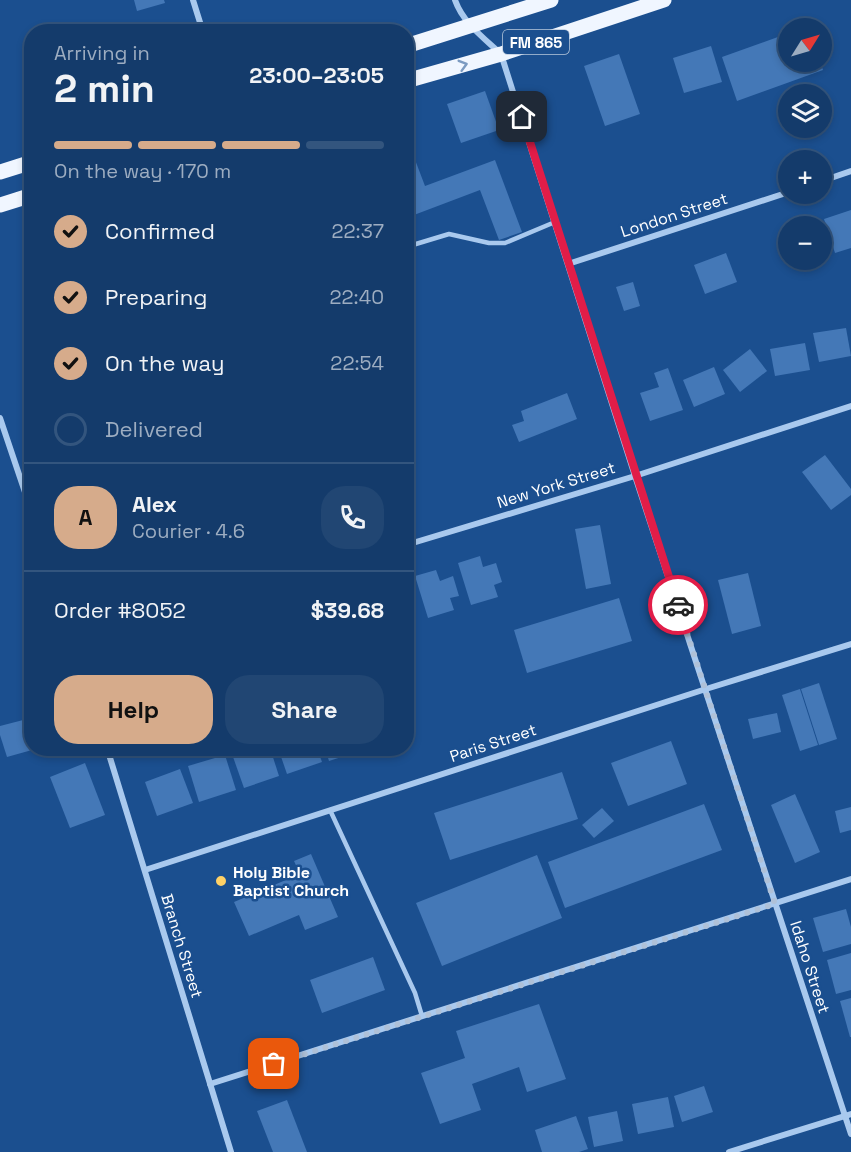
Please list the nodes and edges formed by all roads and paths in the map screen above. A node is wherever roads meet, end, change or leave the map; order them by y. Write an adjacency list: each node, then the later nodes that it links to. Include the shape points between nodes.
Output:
1 (193, 0): 5 (street)
2 (455, 0): 6 (street, Idaho Street)
3 (551, 0): 6 (main road, FM 865)
4 (664, 0): 8 (main road, FM 865)
5 (200, 24)
6 (471, 26): 7 (main road, FM 865); 8 (street, Idaho Street)
7 (414, 44)
8 (501, 54): 9 (main road, FM 865, one-way to 8); 17 (street, Idaho Street)
9 (414, 79)
10 (24, 164): 12 (main road)
11 (851, 171): 13 (street)
12 (0, 172)
13 (832, 178)
14 (778, 196): 19 (street, London Street)
15 (24, 198): 16 (main road)
16 (0, 206)
17 (555, 222): 18 (lane, via 505,243 449,234); 19 (street, Idaho Street)
18 (414, 245)
19 (568, 264): 23 (street, Idaho Street)
20 (851, 406): 23 (street, New York Street)
21 (0, 418): 22 (street)
22 (3, 439): 24 (street)
23 (635, 476): 25 (street, New York Street); 27 (street, Idaho Street)
24 (24, 493)
25 (414, 543)
26 (851, 644): 27 (street, Paris Street)
27 (706, 689): 29 (street, Paris Street); 32 (street, Idaho Street)
28 (109, 756): 30 (street, Branch Street)
29 (330, 810): 30 (street, Paris Street); 33 (lane)
30 (145, 870): 34 (street, Branch Street)
31 (851, 879): 32 (street)
32 (775, 904): 33 (street); 35 (street, Idaho Street)
33 (422, 1016): 34 (street)
34 (210, 1084): 37 (street, Branch Street)
35 (848, 1115): 36 (street, Idaho Street); 38 (street)
36 (851, 1134)
37 (231, 1152)
38 (729, 1152)

